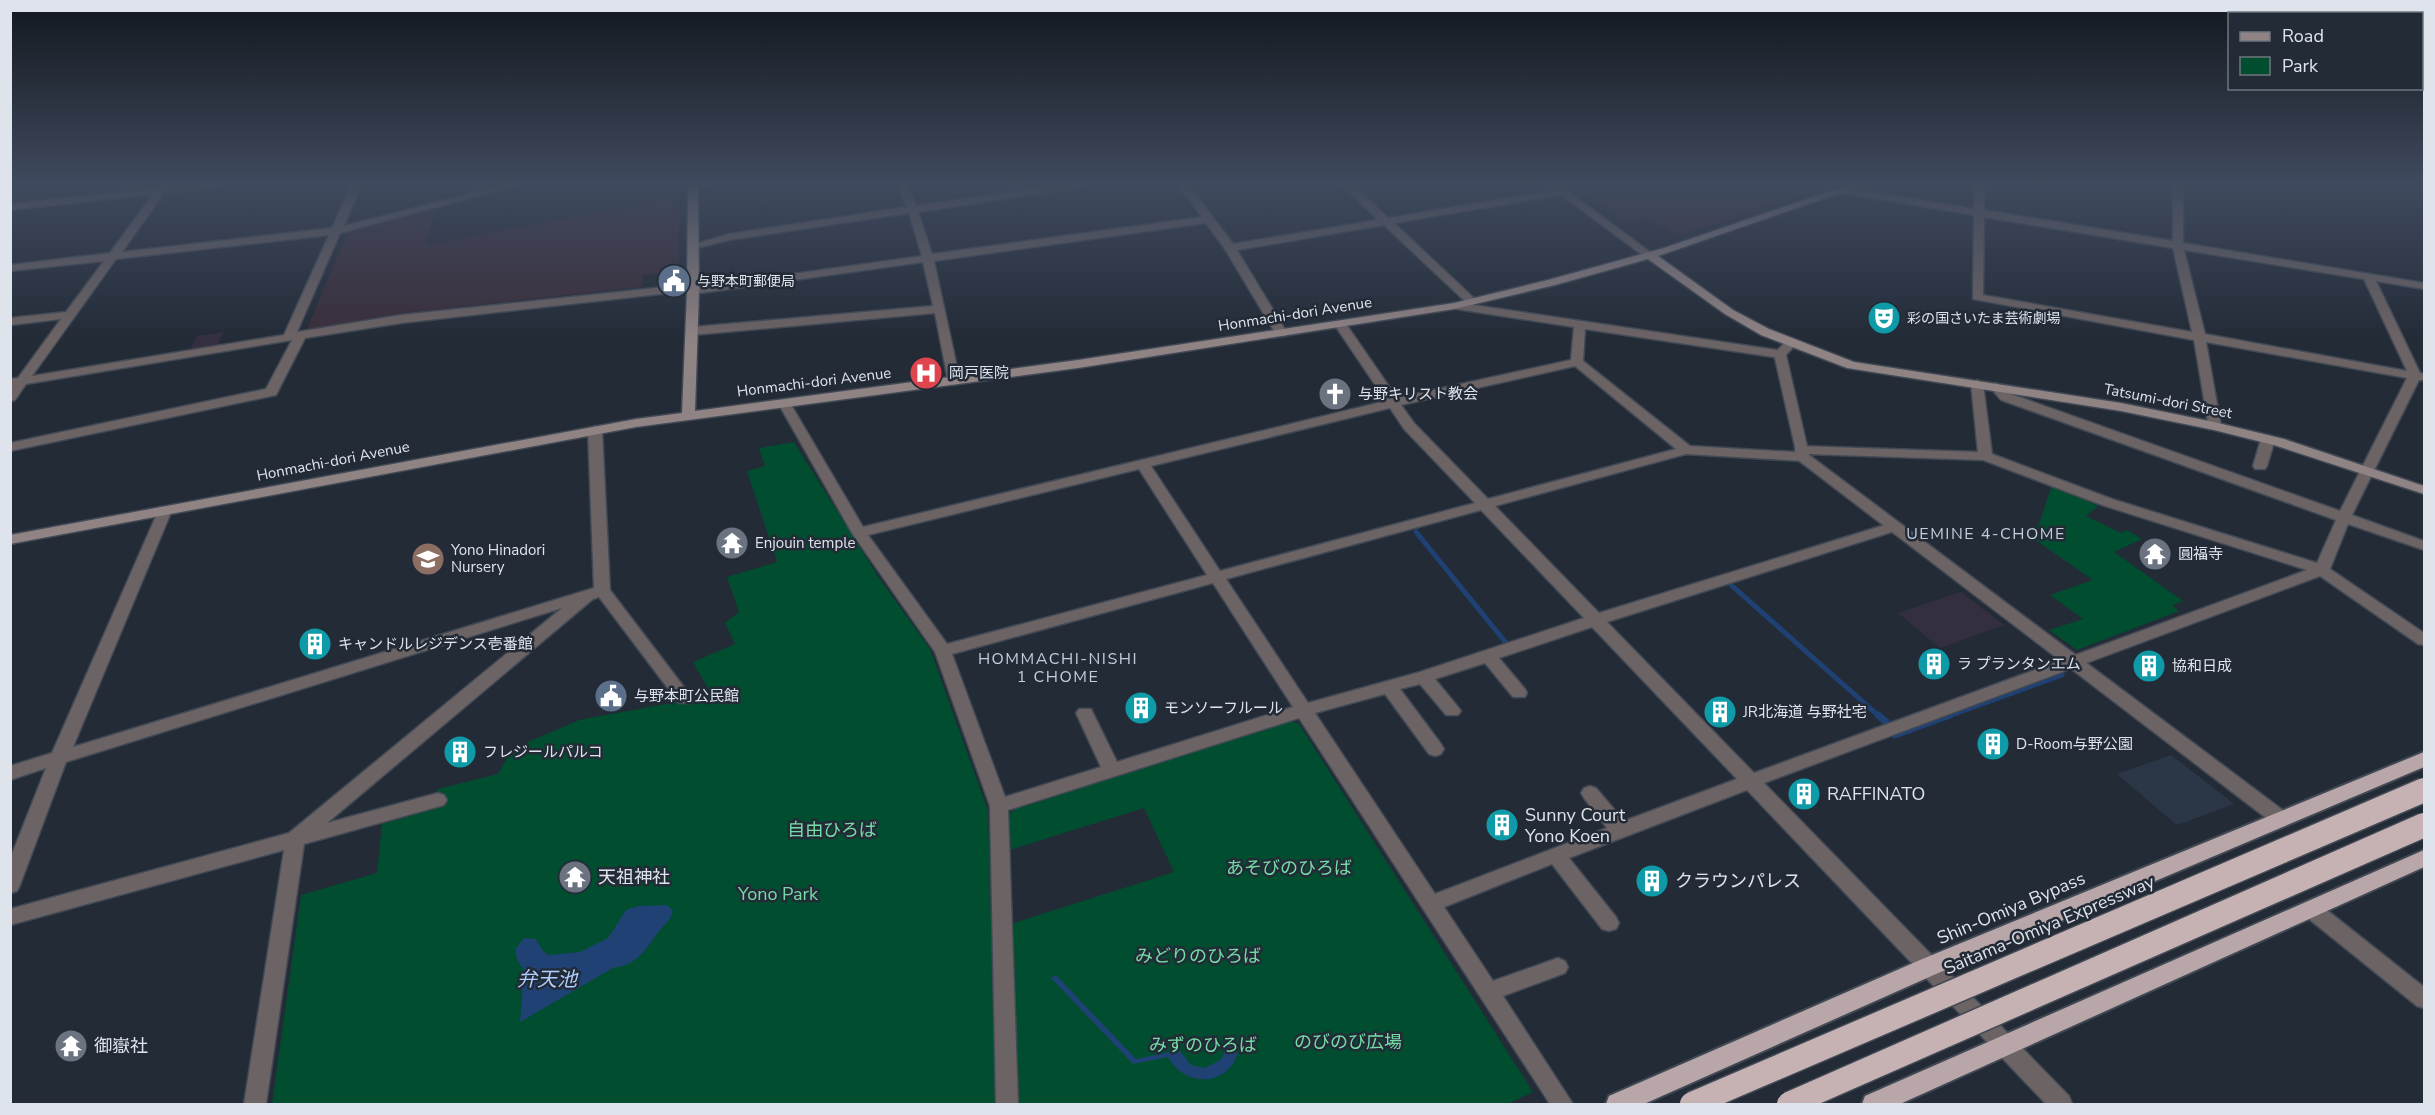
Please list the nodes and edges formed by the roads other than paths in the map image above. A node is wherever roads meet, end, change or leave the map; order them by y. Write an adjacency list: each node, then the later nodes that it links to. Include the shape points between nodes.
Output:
1 (128, 236): 20 (street)
2 (292, 236): 20 (street)
3 (335, 236): 35 (street)
4 (693, 236): 16 (main road)
5 (735, 236): 16 (street)
6 (920, 236): 21 (street)
7 (1086, 236): 21 (street)
8 (1222, 236): 18 (street)
9 (1300, 236): 18 (street)
10 (1403, 236): 26 (street)
11 (1623, 236): 19 (street)
12 (1705, 236): 19 (main road, Honmachi-dori Avenue)
13 (1978, 236): 36 (street, via 1977,297)
14 (2118, 236): 17 (street)
15 (2178, 236): 17 (street)
16 (693, 246): 25 (main road)
17 (2178, 246): 23 (street); 36 (street)
18 (1230, 248): 34 (street)
19 (1649, 255): 26 (main road, Honmachi-dori Avenue); 37 (main road, Tatsumi-dori Street)
20 (113, 256): 22 (street); 29 (street)
21 (926, 258): 25 (street); 28 (street)
22 (10, 268)
23 (2368, 277): 24 (street); 39 (street)
24 (2424, 286)
25 (693, 289): 33 (main road); 35 (street, via 401,319)
26 (1472, 302): 27 (main road, Honmachi-dori Avenue)
27 (1454, 306): 31 (street); 32 (main road, Honmachi-dori Avenue)
28 (938, 309): 33 (street); 40 (street)
29 (69, 315): 30 (street); 41 (street)
30 (10, 322)
31 (1580, 323): 37 (street); 38 (street)
32 (1340, 324): 34 (main road, Honmachi-dori Avenue); 46 (street)
33 (692, 331): 47 (main road)
34 (1281, 333): 40 (main road, Honmachi-dori Avenue)
35 (295, 336): 41 (street); 51 (street, via 271,392)
36 (2199, 336): 39 (street); 48 (street)
37 (1785, 349): 42 (main road, Tatsumi-dori Street, via 1815,351 1851,365); 53 (street)
38 (1577, 362): 46 (street); 52 (street)
39 (2420, 376): 57 (street)
40 (954, 381): 45 (main road, Honmachi-dori Avenue)
41 (16, 383): 44 (street)
42 (1977, 384): 43 (main road, Tatsumi-dori Street); 54 (street)
43 (1996, 387): 48 (main road, Tatsumi-dori Street); 61 (street, via 2006,397)
44 (10, 396)
45 (784, 403): 47 (main road, Honmachi-dori Avenue); 63 (street)
46 (1393, 403): 55 (street); 59 (street, via 1409,426)
47 (688, 414): 49 (main road, Honmachi-dori Avenue)
48 (2214, 426): 50 (main road, Tatsumi-dori Street)
49 (595, 430): 60 (main road, Honmachi-dori Avenue); 68 (street)
50 (2268, 439): 56 (street); 57 (main road, Tatsumi-dori Street)
51 (10, 447)
52 (1686, 450): 53 (street); 59 (street)
53 (1801, 453): 54 (street); 62 (street)
54 (1985, 456): 66 (street, via 2107,502)
55 (1143, 465): 63 (street); 67 (street)
56 (2260, 466)
57 (2368, 471): 58 (main road, Tatsumi-dori Street); 61 (street)
58 (2424, 490)
59 (1483, 504): 67 (street); 69 (street)
60 (165, 510): 64 (main road, Honmachi-dori Avenue); 82 (street)
61 (2344, 517): 65 (street); 66 (street)
62 (1893, 527): 69 (street); 73 (street)
63 (859, 533): 71 (street)
64 (10, 540)
65 (2424, 546)
66 (2322, 570): 70 (street); 73 (street)
67 (1215, 575): 71 (street); 78 (street)
68 (595, 592): 77 (street); 82 (street); 94 (street)
69 (1598, 620): 72 (street); 86 (street)
70 (2424, 640)
71 (943, 651): 90 (street)
72 (1489, 656): 74 (street); 76 (street)
73 (2075, 664): 86 (street); 91 (street)
74 (1424, 677): 75 (street); 79 (street)
75 (1389, 687): 78 (street); 81 (street)
76 (1519, 693)
77 (685, 699)
78 (1304, 710): 84 (street); 98 (street)
79 (1452, 711)
80 (1084, 713): 84 (street)
81 (1435, 749)
82 (59, 758): 85 (street); 97 (street)
83 (2424, 759): 91 (highway, Shin-Omiya Bypass)
84 (1112, 771): 90 (street)
85 (10, 773)
86 (1749, 780): 93 (street); 103 (street)
87 (2424, 790): 111 (highway, Saitama-Omiya Expressway, bridge)
88 (1590, 793): 93 (street)
89 (438, 800): 94 (street)
90 (999, 806): 108 (street)
91 (2281, 819): 103 (highway, Shin-Omiya Bypass)
92 (2424, 825): 112 (highway, bridge)
93 (1620, 830): 95 (street)
94 (296, 839): 100 (street); 107 (street)
95 (1555, 854): 98 (street); 101 (street)
96 (2424, 858): 99 (highway)
97 (10, 885)
98 (1431, 904): 104 (street)
99 (2310, 909): 105 (street); 106 (highway)
100 (10, 917)
101 (1609, 923)
102 (1558, 967): 104 (street)
103 (1928, 967): 106 (street); 110 (highway, Shin-Omiya Bypass)
104 (1488, 992): 109 (street)
105 (2424, 999)
106 (2006, 1048): 113 (highway); 114 (street)
107 (255, 1104)
108 (1007, 1104)
109 (1562, 1104)
110 (1618, 1104)
111 (1692, 1104)
112 (1790, 1104)
113 (1874, 1104)
114 (2061, 1104)

